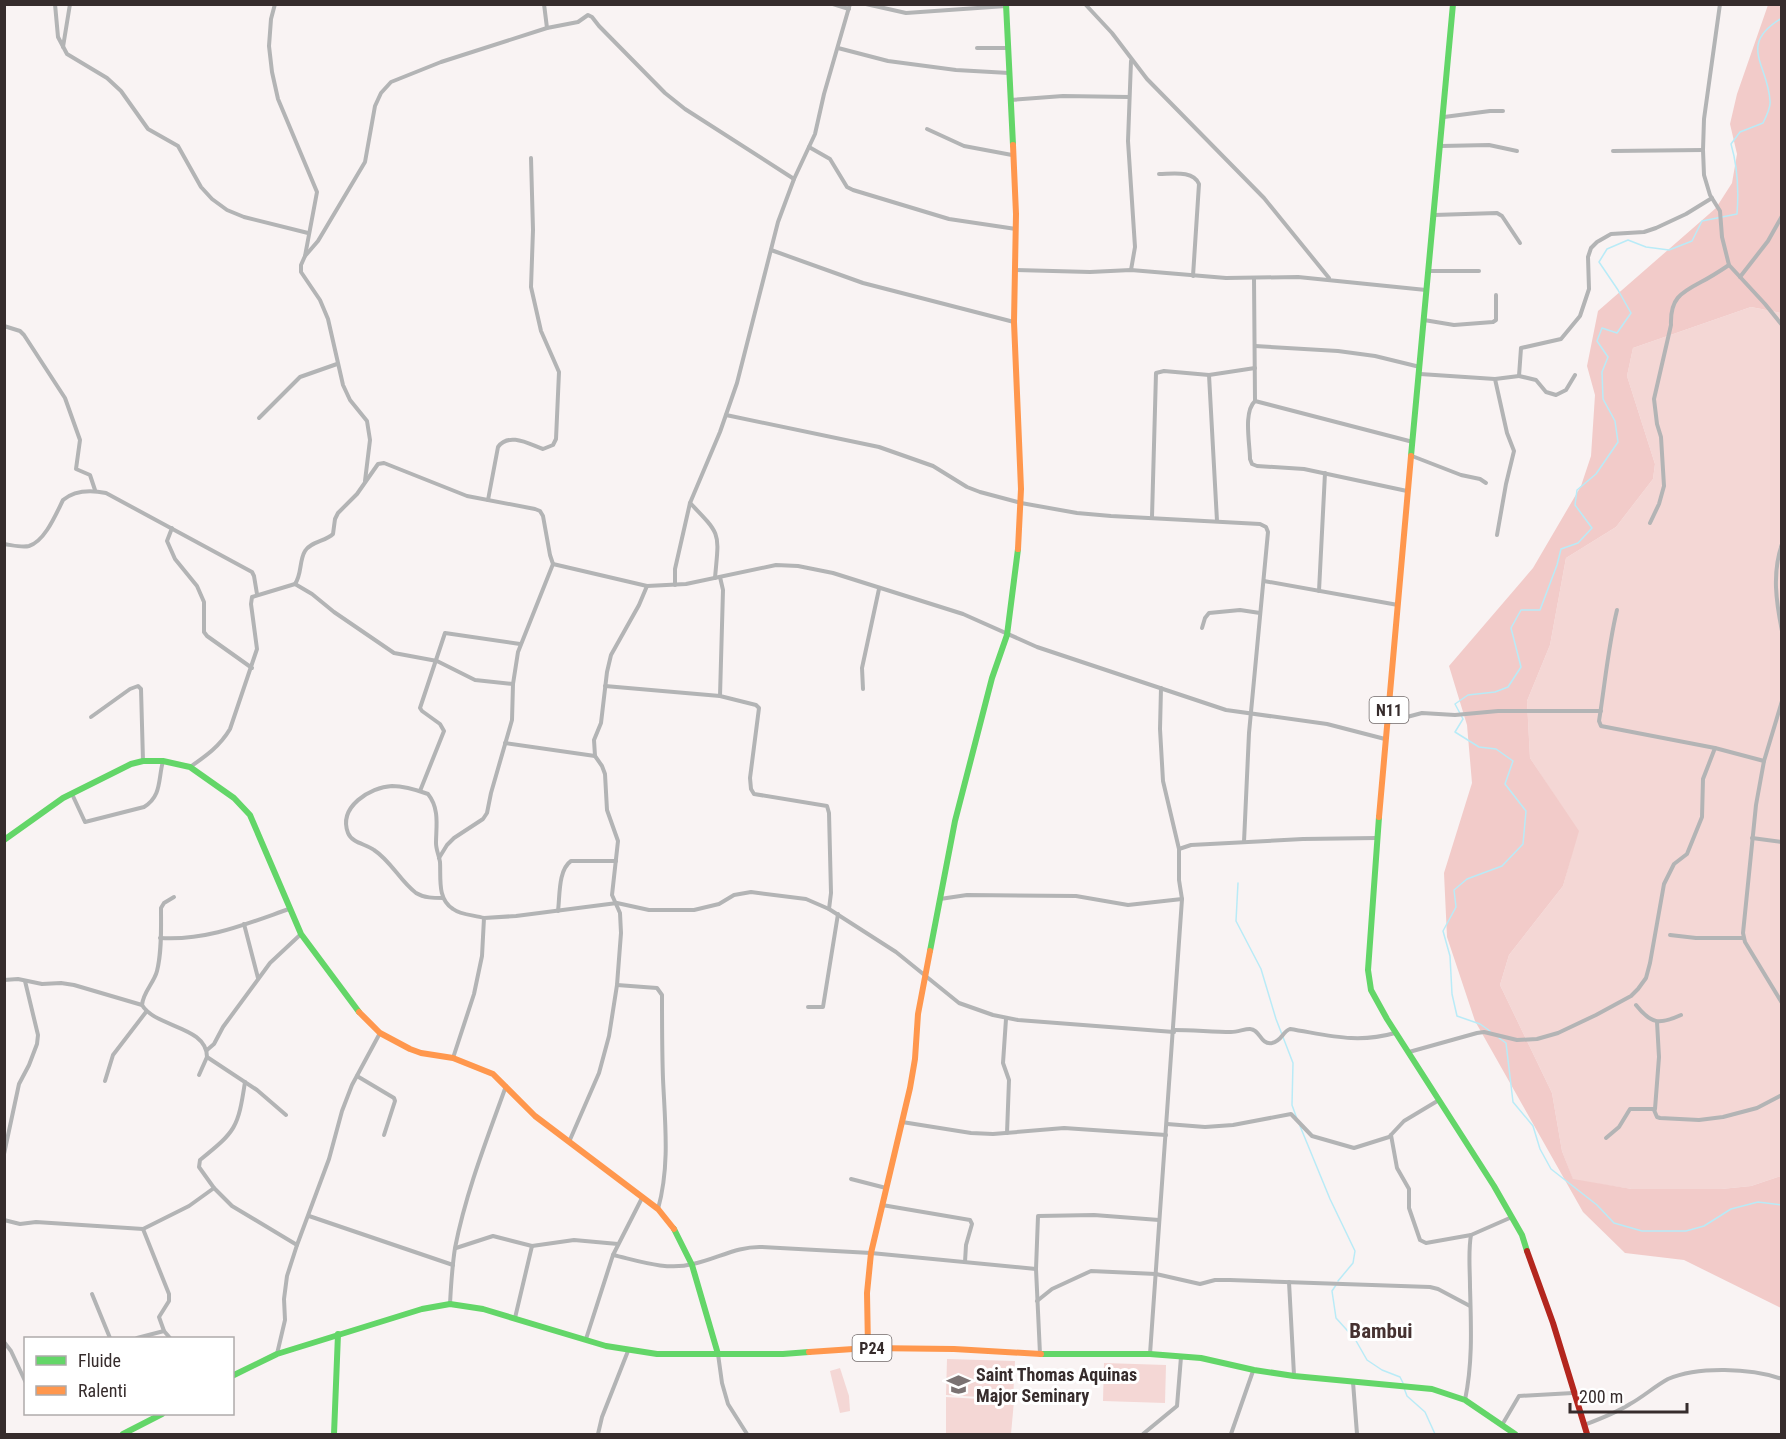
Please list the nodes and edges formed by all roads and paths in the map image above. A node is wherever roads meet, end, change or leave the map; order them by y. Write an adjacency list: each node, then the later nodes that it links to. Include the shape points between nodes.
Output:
1 (55, 4): 13 (street)
2 (70, 4): 13 (street)
3 (275, 4): 37 (street, via 269,46 278,99 317,192)
4 (544, 4): 12 (street)
5 (833, 4): 11 (street)
6 (866, 4): 10 (street, via 906,13)
7 (1085, 4): 17 (street)
8 (1453, 4): 22 (main road, N11)
9 (1720, 4): 26 (street)
10 (1006, 5): 16 (main road)
11 (849, 7): 14 (street)
12 (547, 28): 32 (street, via 592,16 685,109); 40 (street, via 391,82 375,106 365,162)
13 (62, 48): 37 (street, via 121,91 148,129 178,146 212,199 244,217)
14 (838, 48): 18 (street, via 888,61); 25 (street)
15 (977, 48): 16 (street)
16 (1008, 48): 18 (main road)
17 (1131, 60): 19 (street); 49 (street, via 1264,198)
18 (1009, 73): 20 (main road)
19 (1129, 97): 20 (street); 43 (street, via 1134,233)
20 (1009, 100): 29 (main road)
21 (1503, 111): 22 (street)
22 (1444, 117): 24 (main road, N11)
23 (927, 129): 29 (street, via 964,146)
24 (1441, 146): 27 (street, via 1489,146); 34 (main road, N11)
25 (809, 147): 32 (street); 36 (street, via 830,159 853,190 949,219)
26 (1703, 150): 28 (street); 33 (street, via 1704,175)
27 (1517, 151)
28 (1613, 151)
29 (1012, 155): 36 (main road)
30 (531, 158): 74 (street, via 531,287 541,331 560,372 556,439 543,449 512,439 502,442)
31 (1159, 174): 46 (street, via 1190,175 1198,184)
32 (794, 179): 39 (street)
33 (1712, 198): 41 (street, via 1720,211); 62 (street, via 1656,228 1611,234 1597,242 1588,257 1589,289 1580,316 1561,339 1521,348)
34 (1433, 215): 38 (street, via 1497,213); 44 (main road, N11)
35 (1782, 216): 47 (street)
36 (1016, 229): 42 (main road)
37 (308, 233): 40 (street)
38 (1520, 243)
39 (771, 250): 53 (street, via 863,283); 65 (street)
40 (305, 256): 57 (street, via 301,272 328,319)
41 (1730, 265): 47 (street); 79 (street, via 1685,289 1670,314 1671,325 1654,399 1664,486)
42 (1015, 270): 43 (street); 53 (main road)
43 (1131, 270): 46 (street)
44 (1428, 271): 45 (street); 50 (main road, N11)
45 (1479, 271)
46 (1192, 276): 48 (street)
47 (1740, 277): 54 (street)
48 (1254, 278): 49 (street); 56 (street)
49 (1330, 279): 50 (street)
50 (1426, 290): 52 (main road, N11)
51 (1496, 296): 52 (street, via 1493,322 1454,325)
52 (1424, 320): 59 (main road, N11)
53 (1014, 322): 76 (main road)
54 (1782, 325)
55 (4, 326): 72 (street, via 24,335 61,390 80,440 76,469 90,474)
56 (1255, 346): 58 (street); 59 (street, via 1375,356)
57 (337, 364): 66 (street, via 300,377); 70 (street, via 350,400 367,421 370,432)
58 (1255, 368): 60 (street); 64 (street)
59 (1419, 370): 63 (street); 67 (main road, N11)
60 (1209, 375): 77 (street, via 1164,371 1156,374); 78 (street)
61 (1575, 375): 62 (street, via 1566,390 1556,395 1546,392 1536,380)
62 (1519, 376): 63 (street)
63 (1495, 379): 81 (street, via 1514,451)
64 (1255, 401): 67 (street); 69 (street, via 1248,410 1252,464)
65 (726, 415): 75 (street); 76 (street, via 879,447 933,466 974,489)
66 (259, 418)
67 (1413, 442): 68 (main road, N11)
68 (1412, 456): 71 (street); 73 (main road, N11)
69 (1325, 473): 73 (street); 91 (street)
70 (365, 483): 74 (street, via 378,464 384,463 467,496); 87 (street, via 338,513 333,534 304,552)
71 (1486, 483)
72 (95, 490): 80 (street); 82 (street, via 63,500 40,540 22,547)
73 (1408, 491): 93 (main road, N11)
74 (488, 500): 84 (street, via 540,511)
75 (690, 503): 85 (street, via 718,536); 88 (street)
76 (1021, 503): 77 (street, via 1077,513); 98 (main road)
77 (1152, 517): 78 (street)
78 (1217, 521): 86 (street, via 1266,527)
79 (1650, 523)
80 (172, 528): 92 (street, via 252,572); 101 (street, via 167,541 204,602 204,632)
81 (1497, 535)
82 (4, 544)
83 (1782, 544): 97 (street, via 1775,580)
84 (554, 564): 89 (street); 99 (street)
85 (717, 578): 88 (street); 90 (street, via 766,566 798,566); 106 (street, via 723,590)
86 (1264, 581): 91 (street); 95 (street)
87 (295, 584): 92 (street); 100 (street, via 394,653)
88 (675, 585): 89 (street)
89 (647, 586): 103 (street, via 611,654)
90 (879, 589): 98 (street, via 963,614); 105 (street, via 862,668)
91 (1319, 591): 93 (street)
92 (257, 594): 101 (street, via 251,600 257,649)
93 (1399, 606): 111 (main road, N11)
94 (1617, 610): 108 (street)
95 (1260, 613): 96 (street, via 1209,613); 109 (street)
96 (1202, 628)
97 (1782, 631)
98 (1007, 635): 104 (street); 133 (main road, via 964,782)
99 (520, 644): 100 (street, via 449,632 445,633); 102 (street)
100 (437, 661): 102 (street, via 475,680); 120 (street, via 420,708 444,731)
101 (252, 668): 119 (street, via 224,740)
102 (513, 684): 113 (street, via 512,720)
103 (605, 686): 106 (street); 115 (street, via 601,723 594,740)
104 (1161, 688): 109 (street, via 1226,710); 127 (street, via 1162,780)
105 (863, 689)
106 (720, 696): 136 (street, via 759,708 750,778 754,794 827,806)
107 (1782, 701): 118 (street)
108 (1601, 711): 111 (street, via 1422,713); 114 (street, via 1599,724 1605,728)
109 (1251, 714): 112 (street, via 1327,724); 125 (street)
110 (91, 717): 116 (street, via 138,686)
111 (1388, 722): 112 (main road, N11)
112 (1386, 739): 122 (main road, N11)
113 (506, 743): 115 (street); 128 (street, via 487,813 454,838)
114 (1715, 747): 118 (street); 162 (street, via 1703,779 1702,817 1687,855 1674,864 1664,884 1646,978 1631,996 1596,1016 1537,1039 1517,1040 1484,1032)
115 (595, 756): 129 (street, via 605,774 607,810 618,841)
116 (143, 761): 117 (main road); 121 (main road)
117 (163, 761): 119 (main road); 121 (street, via 158,793 144,807 85,822)
118 (1764, 761): 123 (street)
119 (190, 767): 135 (main road, via 234,798 250,815)
120 (420, 791): 128 (street, via 428,794 433,804); 131 (street, via 378,788 351,806 346,824 348,834 382,855 416,892)
121 (72, 794): 124 (main road)
122 (1377, 838): 125 (street); 160 (main road, N11, via 1368,970 1375,999)
123 (1752, 838): 126 (street); 144 (street)
124 (4, 840)
125 (1244, 842): 127 (street)
126 (1782, 842)
127 (1179, 849): 132 (street)
128 (440, 858): 131 (street)
129 (616, 861): 134 (street, via 612,895); 137 (street, via 567,864)
130 (174, 897): 143 (street, via 161,908)
131 (443, 898): 139 (street, via 453,910)
132 (1182, 899): 133 (street, via 1128,905 1076,896 986,894); 158 (street)
133 (940, 900): 145 (main road)
134 (617, 903): 136 (street, via 649,910 694,910 751,892 806,898); 137 (street); 149 (street, via 622,920)
135 (289, 909): 140 (street); 141 (main road)
136 (829, 909): 138 (street)
137 (558, 910): 139 (street)
138 (838, 914): 145 (street); 153 (street, via 823,1007)
139 (484, 918): 164 (street, via 474,994)
140 (244, 924): 143 (street, via 198,937); 146 (street)
141 (301, 934): 146 (street); 159 (main road, via 359,1012)
142 (1670, 935): 144 (street)
143 (160, 938): 151 (street, via 157,970)
144 (1743, 938): 150 (street)
145 (925, 974): 156 (street, via 959,1003); 174 (main road, via 915,1059)
146 (258, 979): 161 (street)
147 (4, 980): 148 (street)
148 (25, 981): 151 (street, via 74,985); 182 (street, via 37,1044 19,1084)
149 (617, 985): 181 (street, via 598,1073); 188 (street, via 657,988 662,995 667,1143 665,1180)
150 (1782, 1003)
151 (142, 1005): 154 (street)
152 (1636, 1005): 157 (street)
153 (808, 1007)
154 (146, 1012): 161 (street, via 184,1029); 167 (street, via 113,1054)
155 (1681, 1015): 157 (street)
156 (1006, 1019): 158 (street); 176 (street, via 1003,1063 1009,1080)
157 (1657, 1022): 172 (street, via 1659,1077)
158 (1174, 1031): 160 (street, via 1252,1029 1268,1044 1290,1029 1368,1039); 175 (street)
159 (380, 1033): 164 (main road, via 421,1053); 166 (street)
160 (1396, 1033): 162 (main road, N11)
161 (207, 1050): 163 (street)
162 (1409, 1052): 171 (main road, N11)
163 (207, 1057): 165 (street); 168 (street)
164 (453, 1058): 169 (main road, via 493,1074)
165 (200, 1075)
166 (357, 1076): 177 (street, via 394,1098); 189 (street)
167 (105, 1081)
168 (245, 1082): 173 (street); 184 (street, via 235,1128 198,1164)
169 (506, 1086): 181 (main road, via 535,1116); 198 (street, via 478,1161)
170 (1782, 1095): 172 (street, via 1757,1108 1699,1120 1660,1118)
171 (1439, 1100): 179 (street, via 1404,1121); 190 (main road, N11)
172 (1654, 1110): 180 (street, via 1630,1109 1619,1127)
173 (286, 1115)
174 (902, 1122): 176 (street, via 971,1133); 185 (main road)
175 (1167, 1124): 178 (street); 179 (street, via 1205,1127 1291,1114 1312,1136 1354,1148)
176 (1007, 1133): 178 (street, via 1064,1128)
177 (384, 1135)
178 (1166, 1135): 192 (street)
179 (1391, 1135): 194 (street, via 1397,1168 1409,1188 1410,1208 1420,1240 1426,1243)
180 (1606, 1138)
181 (569, 1142): 186 (main road)
182 (4, 1154)
183 (851, 1179): 185 (street)
184 (213, 1188): 193 (street, via 189,1206); 196 (street, via 242,1214)
185 (886, 1188): 187 (main road)
186 (642, 1197): 188 (main road); 195 (street)
187 (882, 1205): 199 (main road); 201 (street, via 970,1220)
188 (658, 1209): 203 (main road, via 674,1228)
189 (309, 1216): 196 (street); 202 (street)
190 (1512, 1217): 194 (street); 232 (main road, N11, via 1535,1271)
191 (4, 1220): 193 (street)
192 (1159, 1220): 204 (street, via 1040,1215); 205 (street)
193 (143, 1229): 212 (street, via 169,1294 170,1301 159,1317)
194 (1471, 1235): 210 (street)
195 (618, 1244): 197 (street, via 574,1240); 200 (street)
196 (297, 1245): 221 (street, via 287,1276 285,1320)
197 (532, 1246): 198 (street, via 493,1236); 211 (street)
198 (455, 1248): 202 (street)
199 (871, 1253): 201 (street); 203 (street, via 744,1247); 219 (main road)
200 (613, 1255): 203 (street, via 660,1266); 217 (street)
201 (965, 1262): 204 (street)
202 (453, 1265): 209 (street)
203 (692, 1265): 222 (main road)
204 (1035, 1269): 208 (street)
205 (1156, 1274): 206 (street, via 1200,1284 1215,1280); 208 (street, via 1091,1271 1052,1289); 224 (street)
206 (1289, 1282): 210 (street, via 1430,1287); 228 (street)
207 (92, 1294): 214 (street)
208 (1037, 1301): 223 (street)
209 (450, 1304): 211 (main road, P24); 213 (main road, P24)
210 (1470, 1306): 233 (street, via 1471,1348)
211 (515, 1318): 217 (main road, P24)
212 (164, 1331): 215 (street); 216 (street)
213 (338, 1334): 221 (main road, P24); 238 (main road)
214 (110, 1337)
215 (140, 1337)
216 (169, 1337)
217 (586, 1339): 220 (main road, P24)
218 (4, 1342): 230 (street)
219 (868, 1348): 222 (main road, P24); 223 (main road, P24)
220 (628, 1351): 222 (main road, P24); 239 (street)
221 (277, 1354): 227 (main road, P24)
222 (718, 1354): 240 (street, via 728,1404)
223 (1040, 1354): 224 (main road, P24)
224 (1150, 1354): 225 (main road, P24)
225 (1181, 1357): 226 (main road, P24); 241 (street, via 1177,1406)
226 (1254, 1370): 228 (main road, P24); 242 (street)
227 (234, 1375)
228 (1294, 1376): 231 (main road, P24)
229 (1782, 1378): 236 (street, via 1724,1370 1677,1376 1629,1405)
230 (24, 1379)
231 (1353, 1382): 233 (main road, P24, via 1423,1388); 243 (street)
232 (1574, 1392): 235 (street, via 1520,1396); 236 (main road, N11)
233 (1465, 1400): 235 (main road, P24)
234 (158, 1415): 237 (main road)
235 (1502, 1425): 244 (main road, P24)
236 (1584, 1425): 245 (main road, N11)
237 (123, 1434)
238 (334, 1434)
239 (598, 1434)
240 (747, 1434)
241 (1143, 1434)
242 (1231, 1434)
243 (1357, 1434)
244 (1515, 1434)
245 (1587, 1434)

